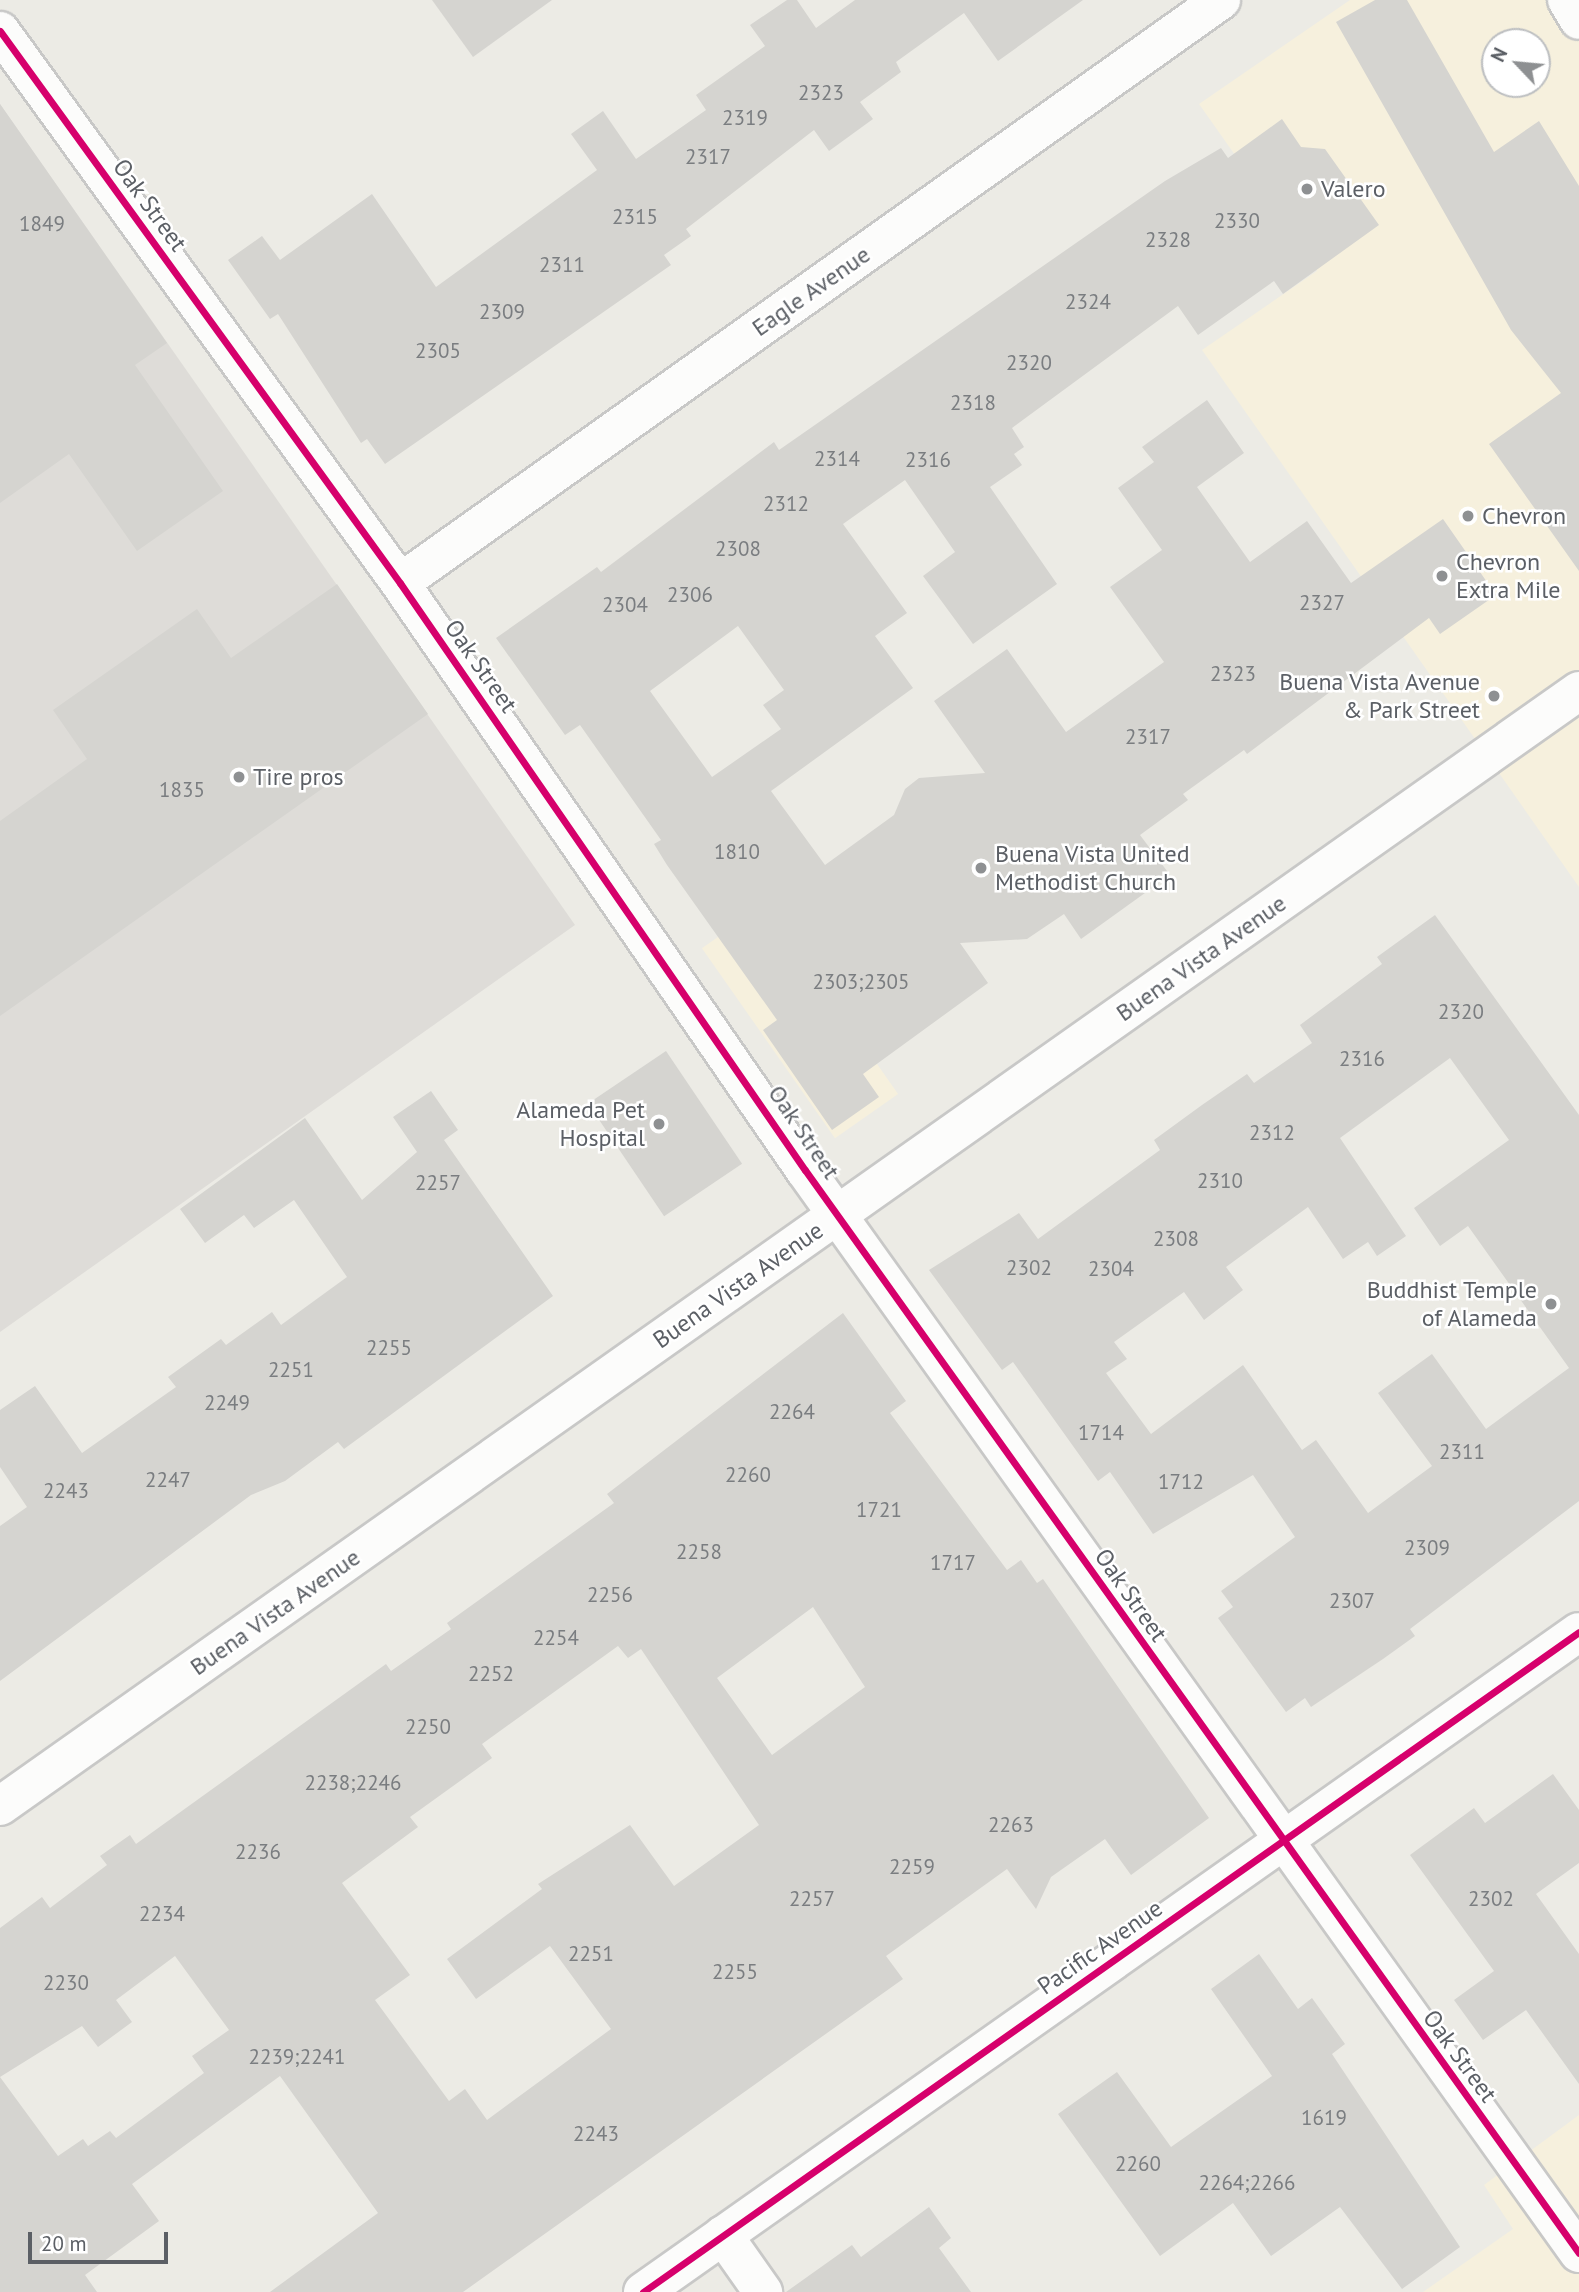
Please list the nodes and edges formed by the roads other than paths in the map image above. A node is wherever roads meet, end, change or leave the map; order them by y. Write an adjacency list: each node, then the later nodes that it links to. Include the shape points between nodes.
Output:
1 (1221, 0): 5 (street, Eagle Avenue)
2 (1567, 0): 3 (street)
3 (1579, 20)
4 (0, 30): 5 (street, Oak Street)
5 (400, 583): 7 (street, Oak Street)
6 (1579, 691): 7 (street, Buena Vista Avenue)
7 (837, 1214): 9 (street, Buena Vista Avenue); 10 (street, Oak Street)
8 (1579, 1632): 10 (street, Pacific Avenue)
9 (0, 1806)
10 (1282, 1843): 11 (street, Pacific Avenue); 12 (street, Oak Street)
11 (723, 2235): 13 (street, Pacific Avenue); 14 (street)
12 (1579, 2253)
13 (643, 2292)
14 (763, 2292)

